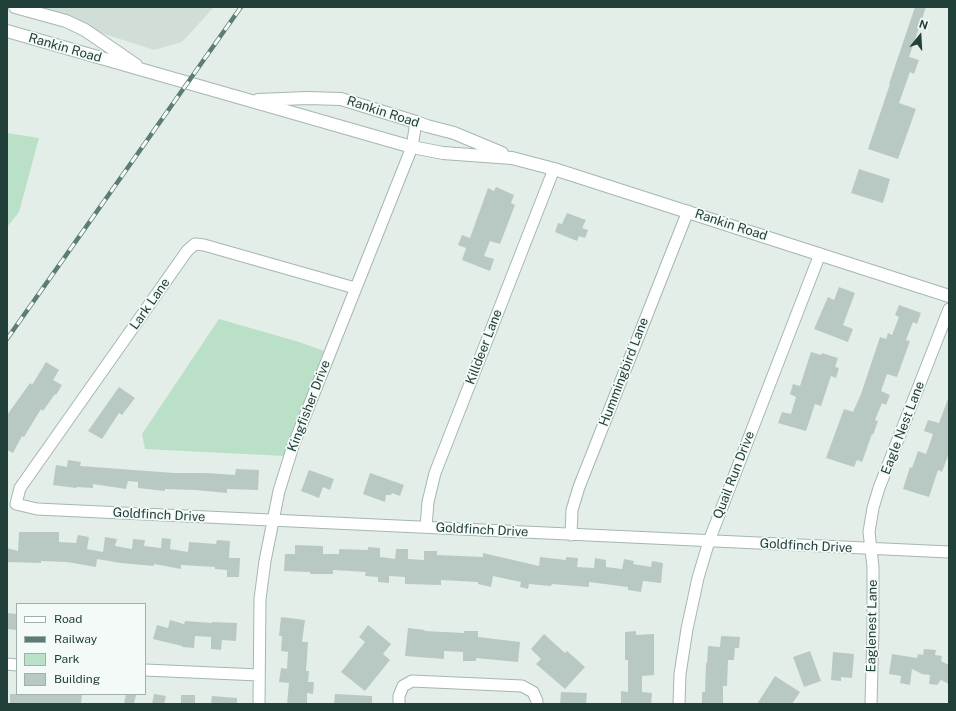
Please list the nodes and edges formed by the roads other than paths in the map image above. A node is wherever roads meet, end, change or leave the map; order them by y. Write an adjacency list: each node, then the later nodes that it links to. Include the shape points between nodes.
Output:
1 (16, 7): 3 (street, Rankin Road, via 66,21 85,30)
2 (7, 31): 3 (street, Rankin Road)
3 (145, 71): 4 (street, Rankin Road)
4 (247, 100): 5 (street, Rankin Road, via 341,99); 6 (street, Rankin Road)
5 (416, 122): 6 (street, Kingfisher Drive); 7 (street, Rankin Road, via 454,133)
6 (412, 147): 7 (street, Rankin Road, via 443,153); 11 (street, Kingfisher Drive)
7 (512, 158): 8 (street, Rankin Road)
8 (554, 169): 9 (street, Rankin Road); 16 (street, Killdeer Lane, via 435,472 428,502)
9 (688, 211): 10 (street, Rankin Road); 17 (street, Hummingbird Lane, via 579,487 572,510)
10 (820, 254): 12 (street, Rankin Road); 18 (street, Quail Run Drive)
11 (355, 288): 14 (street, Lark Lane, via 195,244 183,257 20,488); 15 (street, Kingfisher Drive, via 293,446)
12 (949, 296)
13 (949, 309): 19 (street, Eagle Nest Lane, via 872,508)
14 (16, 504): 15 (street, Goldfinch Drive, via 37,508)
15 (272, 520): 16 (street, Goldfinch Drive); 22 (street, Kingfisher Drive, via 260,599)
16 (426, 528): 17 (street, Goldfinch Drive)
17 (571, 535): 18 (street, Goldfinch Drive)
18 (709, 541): 19 (street, Goldfinch Drive); 26 (street, Quail Run Drive, via 686,629)
19 (870, 549): 20 (street, Goldfinch Drive); 27 (street, Eaglenest Lane, via 873,568)
20 (949, 552)
21 (146, 670): 22 (street)
22 (259, 675): 23 (street, Kingfisher Drive)
23 (259, 704)
24 (399, 704): 25 (street, via 403,686 412,681 522,686 532,692)
25 (537, 704)
26 (679, 704)
27 (871, 704)

